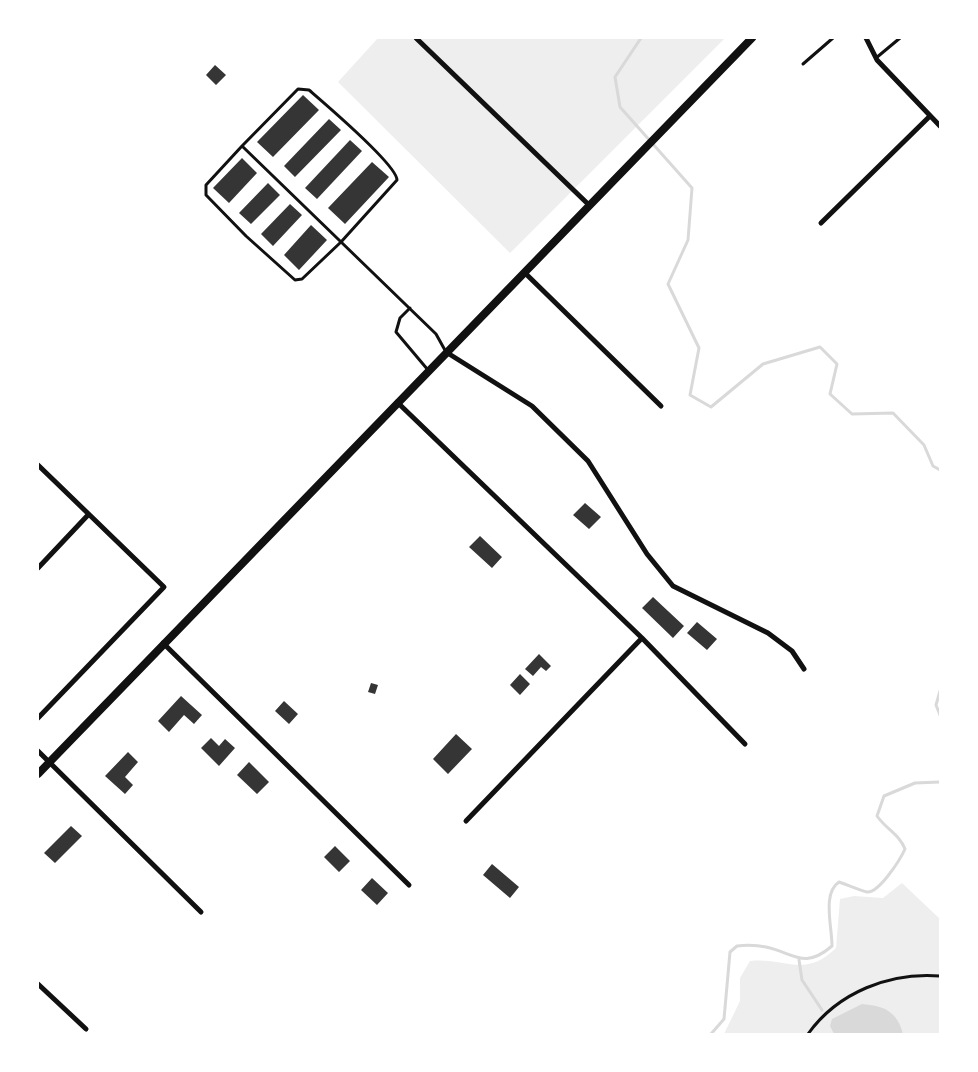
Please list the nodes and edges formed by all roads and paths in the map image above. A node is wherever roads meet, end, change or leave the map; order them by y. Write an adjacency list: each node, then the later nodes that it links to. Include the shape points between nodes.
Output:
1 (416, 38): 11 (street)
2 (752, 38): 11 (main road)
3 (833, 38): 7 (lane)
4 (866, 38): 6 (street)
5 (900, 38): 6 (lane)
6 (876, 58): 8 (street)
7 (803, 64)
8 (930, 116): 9 (street); 12 (street)
9 (940, 126)
10 (242, 146): 13 (lane); 13 (lane, via 206,185 206,195 246,236 295,280 302,279); 13 (lane, via 303,88 375,150 395,171 397,180)
11 (589, 205): 14 (main road)
12 (821, 223)
13 (341, 242): 15 (lane)
14 (524, 272): 16 (main road); 19 (street)
15 (410, 308): 16 (lane, via 436,334); 17 (lane, via 400,318 396,332)
16 (446, 352): 17 (main road); 25 (street, via 532,406 588,461 647,554 673,586 768,633 792,651)
17 (428, 370): 18 (main road)
18 (397, 402): 23 (street); 24 (main road)
19 (661, 406)
20 (38, 465): 21 (street)
21 (88, 515): 22 (street); 26 (street, via 164,587)
22 (38, 568)
23 (642, 638): 27 (street); 31 (street)
24 (163, 643): 29 (main road); 32 (street)
25 (804, 669)
26 (38, 718)
27 (745, 744)
28 (38, 751): 29 (street)
29 (49, 762): 30 (main road); 33 (street)
30 (38, 774)
31 (466, 821)
32 (409, 885)
33 (201, 912)
34 (940, 976): 37 (lane, via 895,977 867,988 845,999)
35 (38, 984): 36 (street)
36 (86, 1029)
37 (808, 1035)

